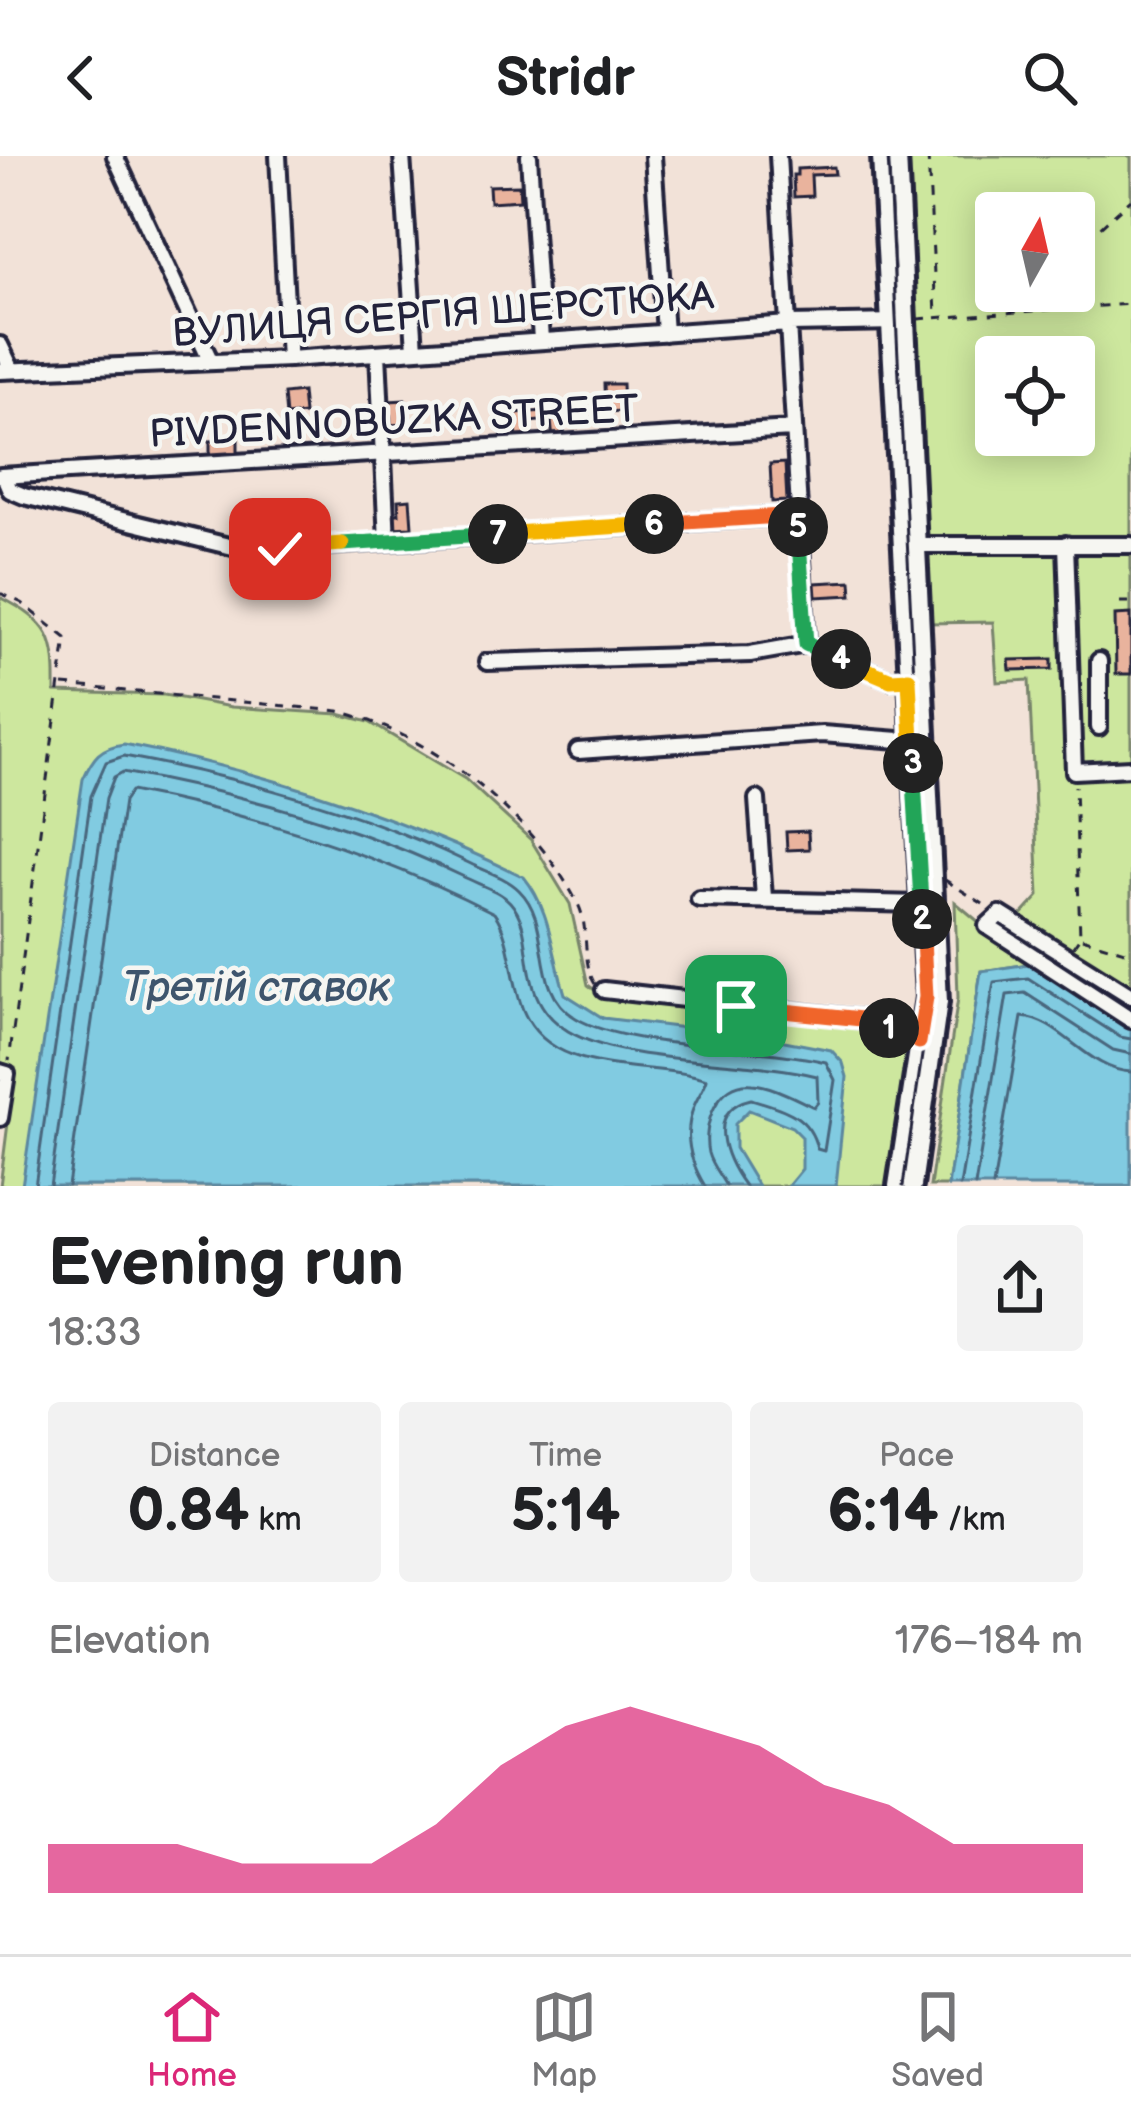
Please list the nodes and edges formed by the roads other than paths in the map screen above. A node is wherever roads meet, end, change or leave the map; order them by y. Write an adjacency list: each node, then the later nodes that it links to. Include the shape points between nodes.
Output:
1 (115, 156): 17 (street)
2 (402, 156): 14 (street)
3 (529, 156): 12 (street)
4 (652, 156): 11 (street)
5 (778, 156): 10 (street)
6 (881, 156): 9 (main road)
7 (898, 156): 9 (main road)
8 (276, 159): 16 (street)
9 (898, 322): 10 (street, ВУЛИЦЯ СЕРГІЯ ШЕРСТЮКА); 26 (main road)
10 (790, 324): 11 (street, ВУЛИЦЯ СЕРГІЯ ШЕРСТЮКА); 19 (street)
11 (665, 333): 12 (street, ВУЛИЦЯ СЕРГІЯ ШЕРСТЮКА)
12 (541, 340): 14 (street, ВУЛИЦЯ СЕРГІЯ ШЕРСТЮКА)
13 (0, 345): 18 (street)
14 (415, 349): 15 (street, ВУЛИЦЯ СЕРГІЯ ШЕРСТЮКА)
15 (378, 353): 16 (street, ВУЛИЦЯ СЕРГІЯ ШЕРСТЮКА); 20 (street)
16 (289, 358): 17 (street, ВУЛИЦЯ СЕРГІЯ ШЕРСТЮКА)
17 (211, 362): 18 (street, ВУЛИЦЯ СЕРГІЯ ШЕРСТЮКА)
18 (6, 370)
19 (792, 429): 20 (street, PIVDENNOBUZKA STREET); 22 (street)
20 (384, 455): 21 (street, PIVDENNOBUZKA STREET); 23 (street)
21 (2, 476): 23 (street, via 24,496 237,548)
22 (798, 515): 23 (street); 27 (street)
23 (387, 541)
24 (1066, 544): 25 (street); 26 (street); 31 (street)
25 (1131, 544)
26 (910, 545): 30 (main road); 48 (main road, via 939,1002)
27 (806, 644): 29 (street); 30 (street, via 891,680)
28 (1099, 661): 31 (street, via 1102,728)
29 (487, 662)
30 (909, 679): 32 (main road)
31 (1073, 728): 34 (street, via 1074,771)
32 (912, 741): 33 (street, via 822,734); 38 (main road)
33 (578, 751)
34 (1131, 768)
35 (757, 799): 36 (street)
36 (764, 898): 37 (street); 38 (street)
37 (698, 899)
38 (921, 904): 44 (main road, via 926,997)
39 (1068, 954): 40 (street); 40 (street, via 1000,914 987,926); 42 (street)
40 (1055, 968): 43 (street)
41 (604, 990): 44 (street, via 871,1020)
42 (1131, 995)
43 (1131, 1020)
44 (919, 1042): 47 (main road)
45 (4, 1073): 46 (street)
46 (0, 1118)
47 (897, 1186)
48 (913, 1186)

